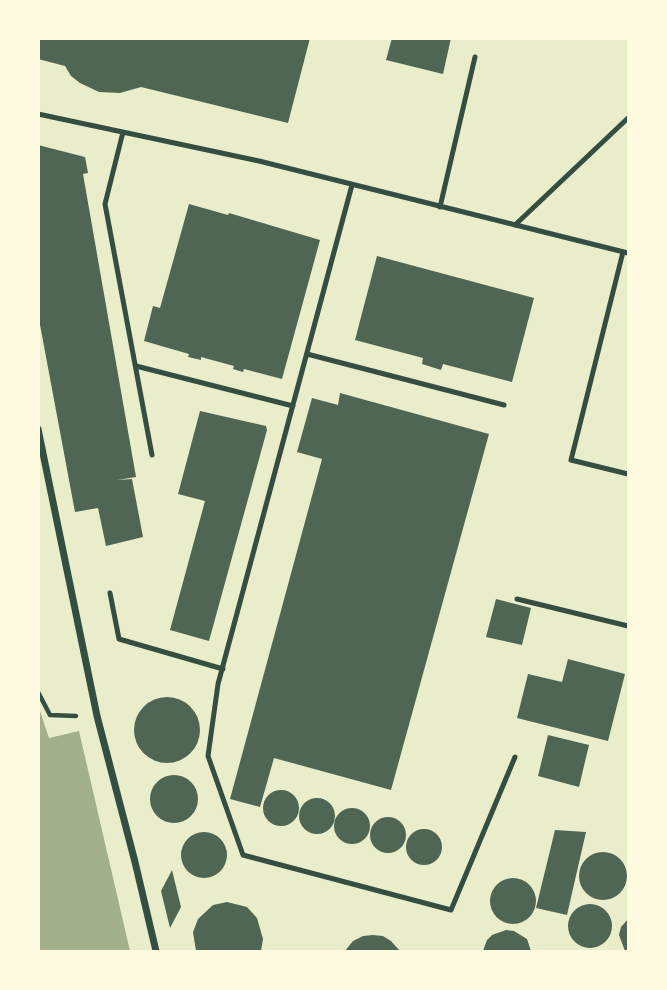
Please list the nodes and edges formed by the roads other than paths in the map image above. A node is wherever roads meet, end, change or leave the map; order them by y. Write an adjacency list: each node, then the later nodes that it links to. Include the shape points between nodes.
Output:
1 (475, 57): 6 (lane)
2 (38, 114): 4 (lane)
3 (628, 118): 7 (lane)
4 (123, 132): 5 (lane); 10 (lane, via 105,204)
5 (352, 185): 6 (lane); 9 (lane)
6 (440, 206): 7 (lane)
7 (515, 225): 8 (lane)
8 (626, 253): 15 (lane, via 571,460)
9 (307, 354): 11 (lane); 12 (lane)
10 (136, 366): 12 (lane); 14 (lane)
11 (504, 405)
12 (293, 406): 19 (lane)
13 (38, 429): 21 (street, via 97,716)
14 (152, 455)
15 (628, 474)
16 (110, 593): 19 (lane, via 119,639)
17 (517, 599): 18 (lane)
18 (628, 626)
19 (223, 669): 20 (lane, via 208,756 243,855 451,910)
20 (515, 757)
21 (156, 951)

